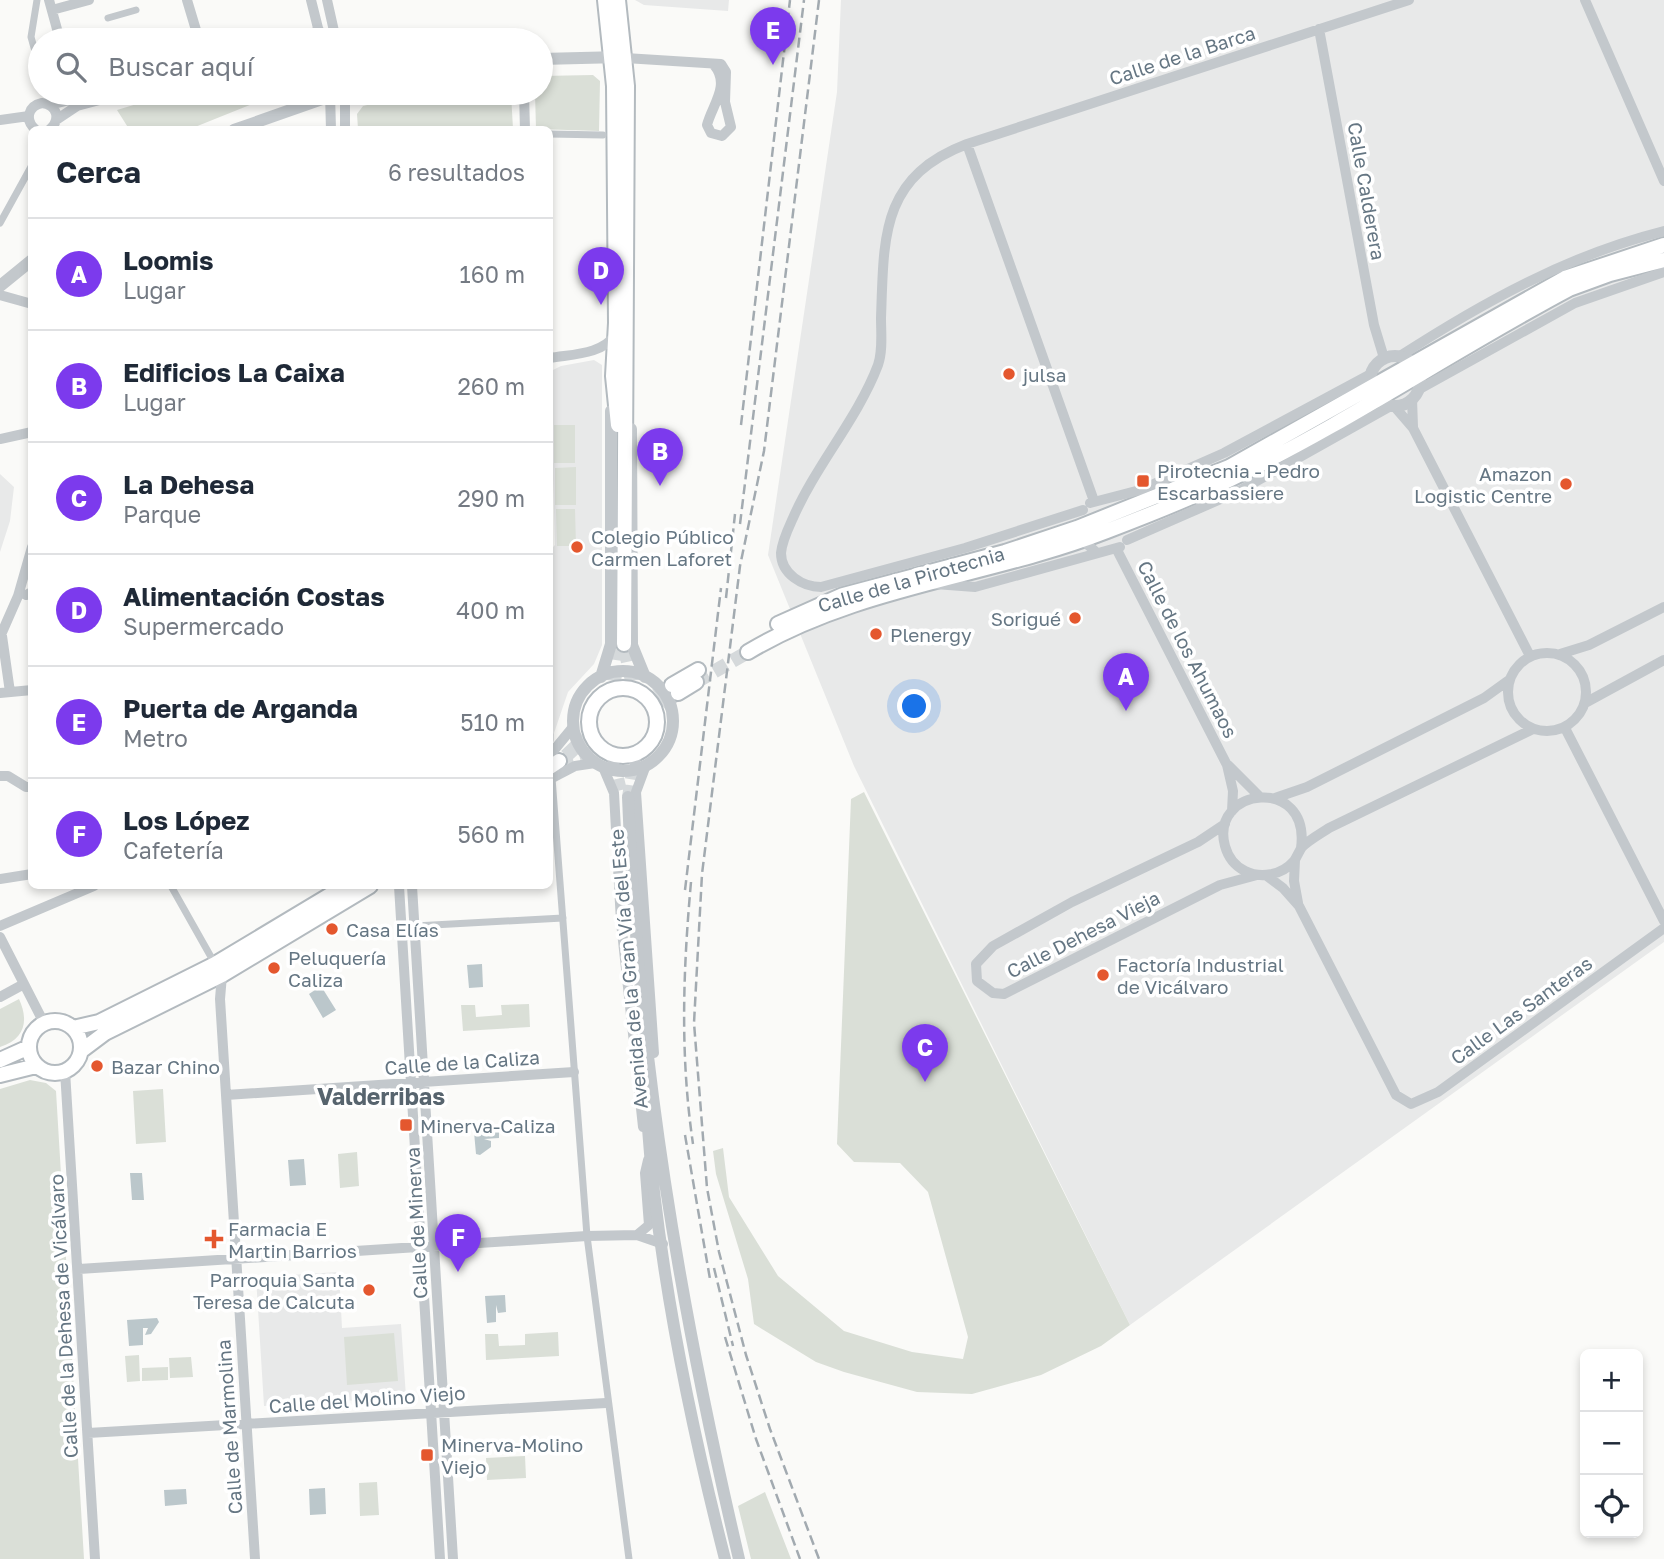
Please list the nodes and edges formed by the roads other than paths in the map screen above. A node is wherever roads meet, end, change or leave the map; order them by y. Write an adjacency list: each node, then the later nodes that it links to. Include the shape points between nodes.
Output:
1 (37, 0): 13 (street)
2 (89, 0): 10 (street)
3 (187, 0): 15 (street)
4 (311, 0): 16 (street)
5 (327, 0): 17 (street)
6 (605, 0): 19 (main road)
7 (618, 0): 19 (main road)
8 (1409, 0): 18 (street, Calle de la Barca)
9 (1586, 0): 40 (street)
10 (51, 5): 14 (street)
11 (136, 10): 12 (street)
12 (108, 18)
13 (33, 28)
14 (57, 28)
15 (195, 28)
16 (318, 28)
17 (333, 28)
18 (1319, 29): 38 (street, Calle de la Barca); 53 (street, Calle Calderera)
19 (619, 57): 20 (street); 21 (street); 50 (main road); 57 (main road)
20 (553, 59)
21 (714, 65): 21 (street, via 721,88 707,125 711,133 722,136 731,127 725,102 726,72 721,64)
22 (35, 105): 30 (street)
23 (52, 105): 31 (street)
24 (81, 105): 31 (street)
25 (301, 105): 32 (street)
26 (332, 105): 33 (street)
27 (345, 105): 34 (street)
28 (524, 105): 35 (street)
29 (0, 121): 30 (street)
30 (33, 126)
31 (53, 126)
32 (245, 126)
33 (331, 126)
34 (345, 126)
35 (525, 126)
36 (553, 134): 37 (street)
37 (603, 135)
38 (967, 144): 62 (street); 69 (street, Calle de la Barca, via 937,157 898,195 884,245 879,362 801,499 783,541 785,567 801,583 821,587)
39 (28, 172): 41 (street)
40 (1664, 181)
41 (0, 223)
42 (1664, 231): 55 (street, Calle de la Pirotecnia, via 1603,249 1494,299)
43 (1664, 245): 55 (main road, Calle de la Pirotecnia, via 1565,278)
44 (1664, 260): 55 (main road, Calle de la Pirotecnia, via 1569,289)
45 (28, 263): 47 (street)
46 (1664, 272): 55 (street, Calle de la Pirotecnia, via 1575,303)
47 (0, 286)
48 (0, 295): 49 (street)
49 (28, 303)
50 (616, 334): 51 (street); 54 (main road)
51 (596, 350): 52 (street); 54 (street, via 607,359)
52 (553, 357)
53 (1384, 358): 55 (street, Calle de la Pirotecnia); 56 (street, Calle de la Pirotecnia)
54 (613, 376): 57 (main road, via 619,442 622,643); 79 (street)
55 (1412, 377): 56 (main road, Calle de la Pirotecnia); 56 (street, Calle de la Pirotecnia); 58 (street)
56 (1381, 394): 58 (street); 61 (street, Calle de la Pirotecnia); 64 (main road, Calle de la Pirotecnia, via 1234,478); 66 (street, Calle de la Pirotecnia, via 1239,491)
57 (627, 395): 83 (street, via 633,451 632,645)
58 (1413, 428): 75 (street)
59 (28, 433): 60 (street)
60 (0, 439)
61 (1111, 500): 62 (street, Calle de la Pirotecnia); 64 (street)
62 (1094, 501): 63 (street, Calle de la Pirotecnia)
63 (1083, 510): 65 (street); 69 (street, Calle de la Pirotecnia)
64 (1127, 515): 65 (main road, Calle de la Pirotecnia); 66 (street)
65 (1079, 534): 68 (street); 70 (main road, Calle de la Pirotecnia); 70 (main road, Calle de la Pirotecnia, via 843,595 785,621 748,646 846,605)
66 (1127, 540): 67 (street, Calle de la Pirotecnia)
67 (1117, 550): 68 (street, Calle de la Pirotecnia); 90 (street, Calle de los Ahumaos)
68 (1096, 552): 70 (street, Calle de la Pirotecnia, via 975,587)
69 (839, 583)
70 (932, 584)
71 (27, 594): 73 (street)
72 (1664, 607): 74 (street, via 1589,645)
73 (1, 637): 82 (street)
74 (1560, 654): 75 (street); 84 (street, via 1579,668 1585,679)
75 (1530, 656): 78 (street)
76 (1664, 660): 84 (street)
77 (697, 676): 80 (main road)
78 (1509, 680): 87 (street, via 1514,715); 98 (street, via 1484,698)
79 (608, 683): 83 (main road); 85 (street, via 580,696); 88 (main road, via 593,706 587,732)
80 (675, 689)
81 (28, 690): 82 (street)
82 (5, 693)
83 (648, 695): 89 (main road, via 653,737); 89 (street, via 656,684 667,700 672,724 663,750)
84 (1585, 704): 86 (street)
85 (573, 727): 88 (street, via 580,747); 91 (street)
86 (1565, 727): 87 (street); 114 (street)
87 (1533, 729): 101 (street, via 1329,828)
88 (604, 758): 89 (main road); 92 (street); 136 (street, Avenida de la Gran Vía del Este, via 614,793 639,1103)
89 (639, 759): 136 (street, Avenida de la Gran Vía del Este, via 636,792)
90 (1227, 765): 96 (street, Calle de los Ahumaos); 99 (street, Calle de los Ahumaos)
91 (553, 766)
92 (553, 768)
93 (0, 776): 95 (street)
94 (553, 782): 113 (street)
95 (28, 788)
96 (1259, 796): 98 (street); 99 (street)
97 (625, 798): 136 (street, Avenida de la Gran Vía del Este)
98 (1275, 798): 101 (street, via 1295,812 1301,823)
99 (1232, 811): 100 (street)
100 (1225, 824): 104 (street, via 1224,843 1232,861); 104 (street, Calle Dehesa Vieja, via 992,946 976,964 977,981 984,989 1004,994 1220,884)
101 (1301, 848): 102 (street)
102 (1295, 860): 104 (street, via 1277,873); 112 (street)
103 (28, 875): 105 (street)
104 (1262, 875): 112 (street, via 1283,888)
105 (0, 879)
106 (87, 889): 115 (street)
107 (173, 889): 119 (street)
108 (340, 889): 119 (main road)
109 (365, 889): 119 (main road)
110 (399, 889): 134 (street, Calle de Minerva)
111 (412, 889): 116 (street, Calle de Minerva)
112 (1299, 906): 117 (street, Calle Las Santeras, via 1396,1095 1411,1104 1438,1092)
113 (563, 918): 116 (street); 131 (street)
114 (1664, 921)
115 (0, 926)
116 (415, 926): 133 (street, Calle de Minerva)
117 (1664, 928)
118 (0, 937): 120 (street)
119 (218, 970): 121 (main road); 123 (street, Calle de Marmolina); 125 (main road, via 99,1022)
120 (24, 984): 122 (street); 124 (street)
121 (200, 987): 123 (street); 127 (main road, via 105,1033)
122 (0, 997)
123 (220, 999): 135 (street, Calle de Marmolina)
124 (44, 1023): 125 (main road, via 62,1022); 126 (main road, via 35,1030)
125 (73, 1028): 127 (main road)
126 (29, 1047): 128 (main road); 129 (main road)
127 (81, 1051): 130 (main road, via 76,1063)
128 (0, 1060)
129 (36, 1066): 130 (main road, via 53,1073); 132 (main road)
130 (65, 1071): 143 (street, Calle de la Dehesa de Vicálvaro)
131 (574, 1072): 133 (street, Calle de la Caliza); 138 (street)
132 (0, 1075)
133 (425, 1083): 134 (street, Calle de la Caliza); 141 (street, Calle de Minerva)
134 (411, 1084): 135 (street, Calle de la Caliza); 140 (street, Calle de Minerva)
135 (226, 1094): 142 (street, Calle de Marmolina)
136 (654, 1168): 137 (street, via 645,1173 649,1225); 139 (street, Avenida de la Gran Vía del Este); 155 (street, Avenida de la Gran Vía del Este)
137 (637, 1235): 138 (street); 139 (street)
138 (587, 1236): 141 (street); 144 (street)
139 (663, 1244): 154 (street, Avenida de la Gran Vía del Este)
140 (420, 1247): 141 (street); 142 (street); 146 (street, Calle de Minerva)
141 (435, 1247): 145 (street, Calle de Minerva)
142 (236, 1260): 143 (street); 147 (street, Calle de Marmolina)
143 (79, 1269): 148 (street, Calle de la Dehesa de Vicálvaro)
144 (606, 1403): 145 (street, Calle del Molino Viejo); 153 (street)
145 (444, 1411): 146 (street, Calle del Molino Viejo); 152 (street, Calle de Minerva)
146 (430, 1412): 147 (street, Calle del Molino Viejo); 151 (street, Calle de Minerva)
147 (246, 1424): 148 (street, Calle del Molino Viejo); 150 (street, Calle de Marmolina)
148 (88, 1433): 149 (street, Calle de la Dehesa de Vicálvaro)
149 (95, 1559)
150 (256, 1559)
151 (440, 1559)
152 (453, 1559)
153 (629, 1559)
154 (725, 1559)
155 (739, 1559)

